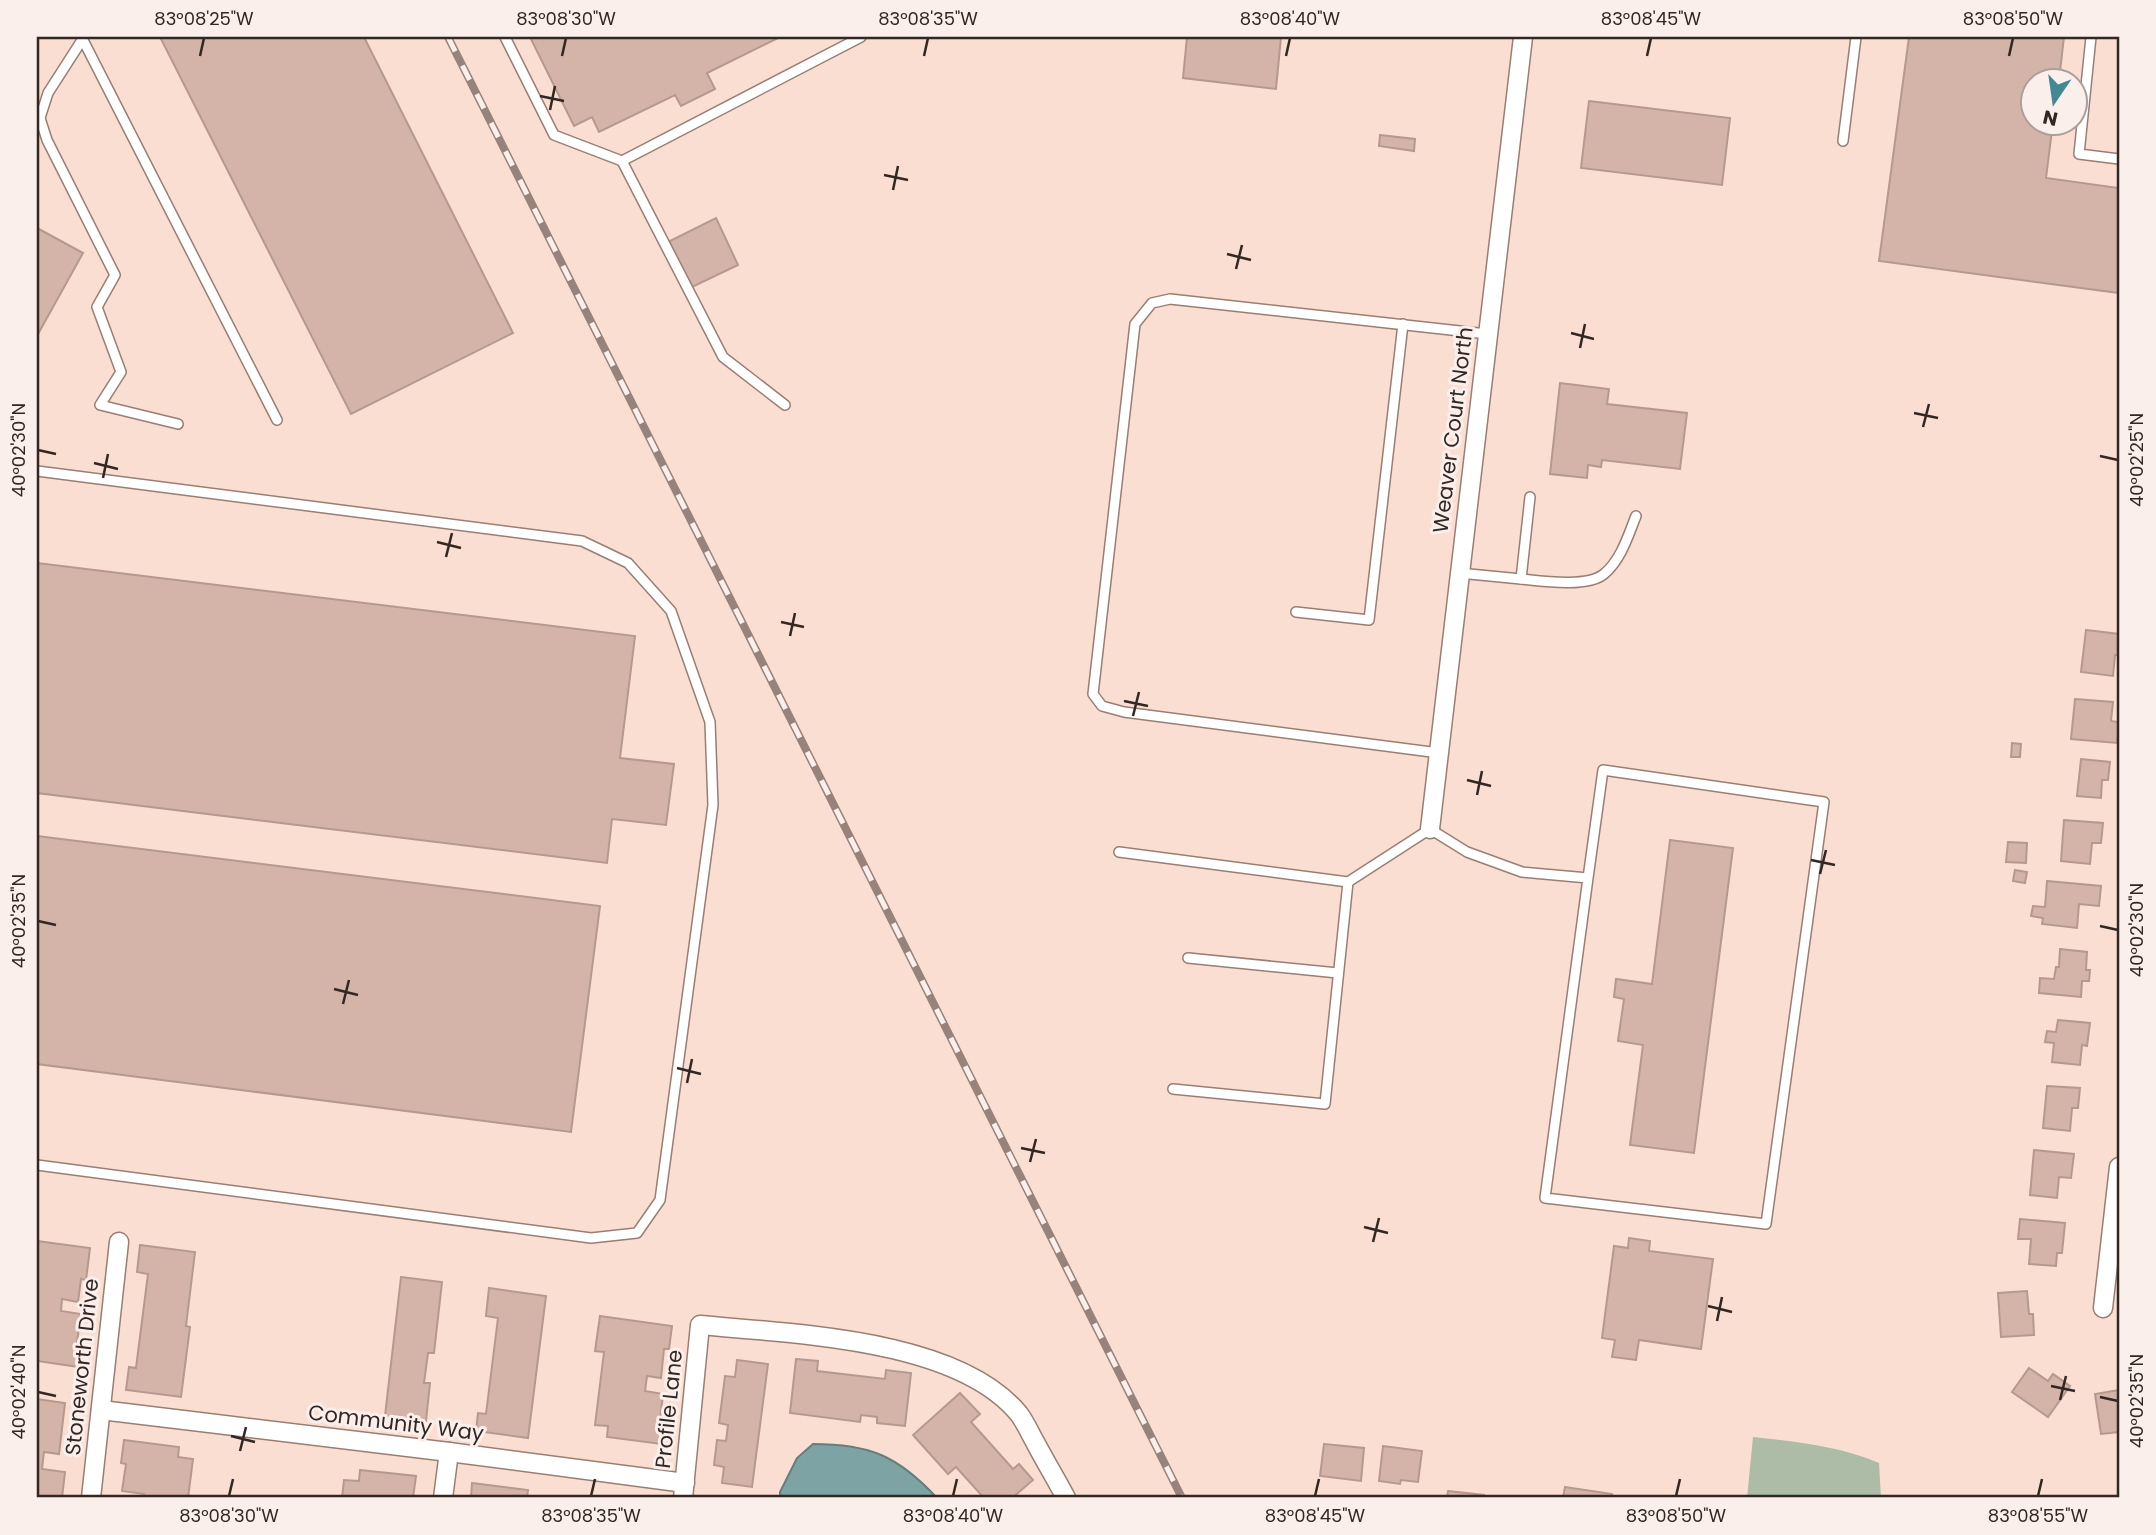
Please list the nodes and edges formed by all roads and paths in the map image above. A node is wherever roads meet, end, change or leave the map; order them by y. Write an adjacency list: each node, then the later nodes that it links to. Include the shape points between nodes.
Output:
1 (505, 37): 9 (lane, via 554,135)
2 (861, 37): 9 (lane)
3 (1523, 37): 11 (street, Weaver Court North)
4 (1856, 37): 7 (lane)
5 (2091, 37): 8 (lane, via 2079,154)
6 (82, 38): 13 (lane); 14 (lane, via 48,93 40,118 115,275 97,307 121,372 100,405)
7 (1843, 141)
8 (2119, 159)
9 (622, 161): 12 (lane, via 723,356)
10 (1403, 324): 11 (lane); 20 (lane, via 1369,620); 21 (lane, via 1170,299 1152,303 1135,324 1093,694 1102,706 1124,712)
11 (1488, 334): 18 (street, Weaver Court North)
12 (785, 405)
13 (277, 419)
14 (178, 424)
15 (37, 471): 29 (lane, via 582,541 628,563 671,611 710,722 713,805 660,1200 637,1233 591,1238)
16 (1530, 497): 19 (lane)
17 (1636, 516): 19 (lane, via 1621,552 1602,576 1569,584)
18 (1459, 573): 19 (lane); 21 (street, Weaver Court North)
19 (1521, 579)
20 (1296, 612)
21 (1439, 753): 22 (street, Weaver Court North)
22 (1430, 829): 24 (lane, via 1467,852 1522,872); 25 (lane)
23 (1119, 852): 25 (lane)
24 (1588, 878): 24 (lane, via 1545,1198 1766,1224 1824,802 1603,770)
25 (1348, 882): 27 (lane)
26 (1188, 958): 27 (lane)
27 (1338, 973): 28 (lane, via 1325,1104)
28 (1173, 1089)
29 (37, 1165)
30 (2119, 1167): 32 (street)
31 (119, 1242): 33 (street, Stoneworth Drive)
32 (2103, 1308)
33 (100, 1410): 34 (street, Community Way); 36 (street, Stoneworth Drive)
34 (449, 1452): 35 (street, Community Way); 37 (street)
35 (684, 1491): 38 (street, Profile Lane, via 700,1325 826,1337 937,1362 970,1376 995,1391 1020,1415)
36 (91, 1498)
37 (443, 1498)
38 (1066, 1498)

